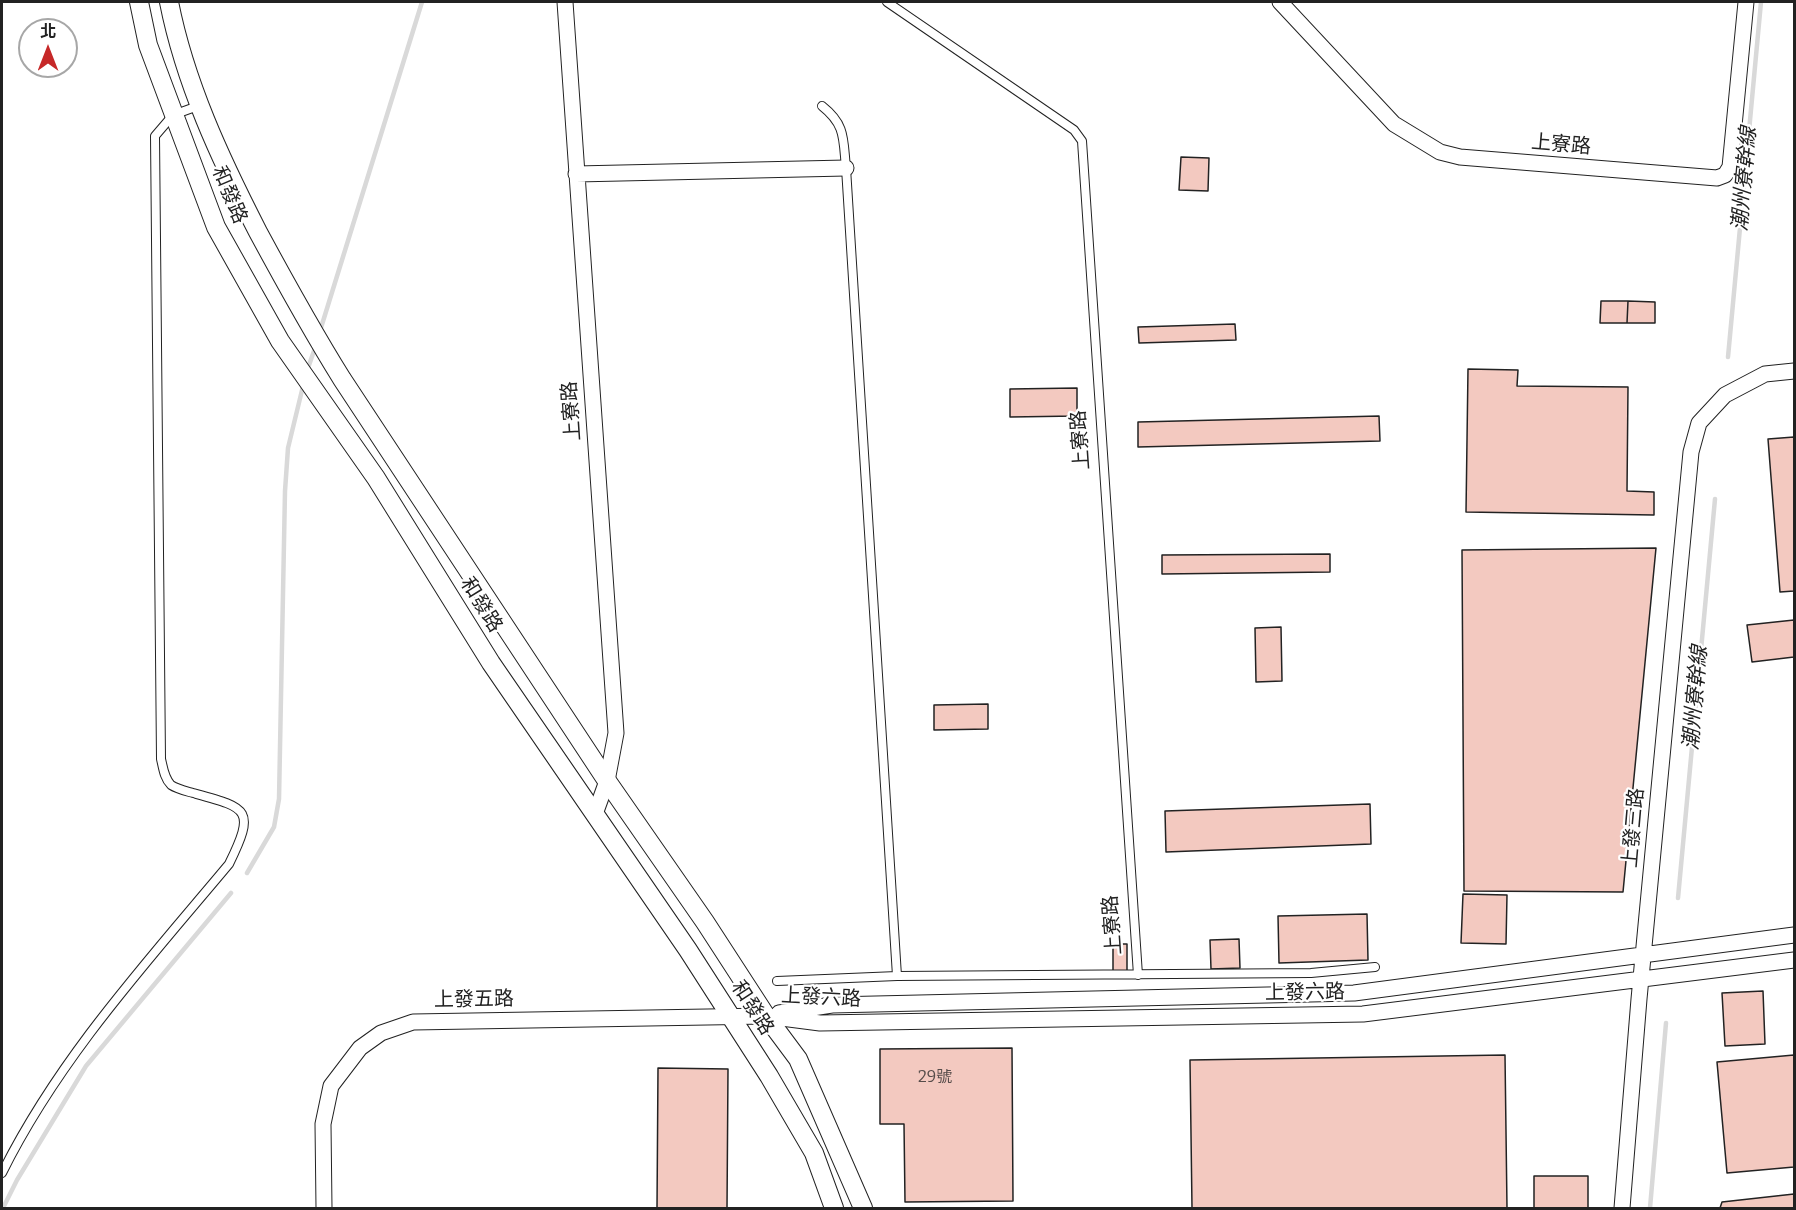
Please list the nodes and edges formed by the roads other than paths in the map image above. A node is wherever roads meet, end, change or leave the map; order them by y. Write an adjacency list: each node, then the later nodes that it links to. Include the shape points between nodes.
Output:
1 (139, 2): 9 (street, 和發路, via 148,45)
2 (169, 2): 7 (street, 和發路)
3 (565, 2): 11 (street, 上寮路)
4 (887, 2): 19 (lane, 上寮路, via 1074,130 1082,141)
5 (1280, 2): 6 (street, 上寮路, via 1394,124 1440,152 1460,157 1717,178 1730,167)
6 (1746, 2)
7 (198, 106): 9 (lane); 13 (street, 和發路, via 233,183 302,314)
8 (822, 106): 10 (lane, via 835,116 843,132)
9 (173, 115): 14 (street, 和發路, via 216,227 280,341 376,478 491,663); 25 (lane, via 154,136 162,759 164,774 171,785 231,803 241,811 245,822 229,864 93,1028 63,1070)
10 (846, 168): 11 (street); 20 (lane)
11 (576, 174): 13 (street, 上寮路, via 616,733)
12 (1794, 371): 16 (street, 上發三路, via 1765,374 1725,395 1699,423 1691,452)
13 (607, 781): 14 (street, 上寮路); 23 (street, 和發路)
14 (595, 814): 24 (street, 和發路)
15 (1794, 935): 16 (street, 上發六路)
16 (1644, 954): 21 (street, 上發三路); 23 (street, 上發六路, via 1354,993 832,1005)
17 (1794, 960): 21 (street, 上發六路)
18 (1375, 967): 19 (lane, via 1311,973)
19 (1138, 975): 20 (lane)
20 (897, 976): 22 (lane)
21 (1641, 979): 23 (street, 上發六路, via 1363,1014 820,1023); 29 (street, 上發三路)
22 (777, 981)
23 (766, 1016): 24 (street, 上發五路); 28 (street, 和發路, via 803,1068)
24 (731, 1017): 26 (street, 上發五路, via 413,1022 381,1033 360,1048 331,1086 323,1124); 27 (street, 和發路, via 814,1153)
25 (2, 1173)
26 (324, 1209)
27 (834, 1209)
28 (863, 1209)
29 (1622, 1209)

